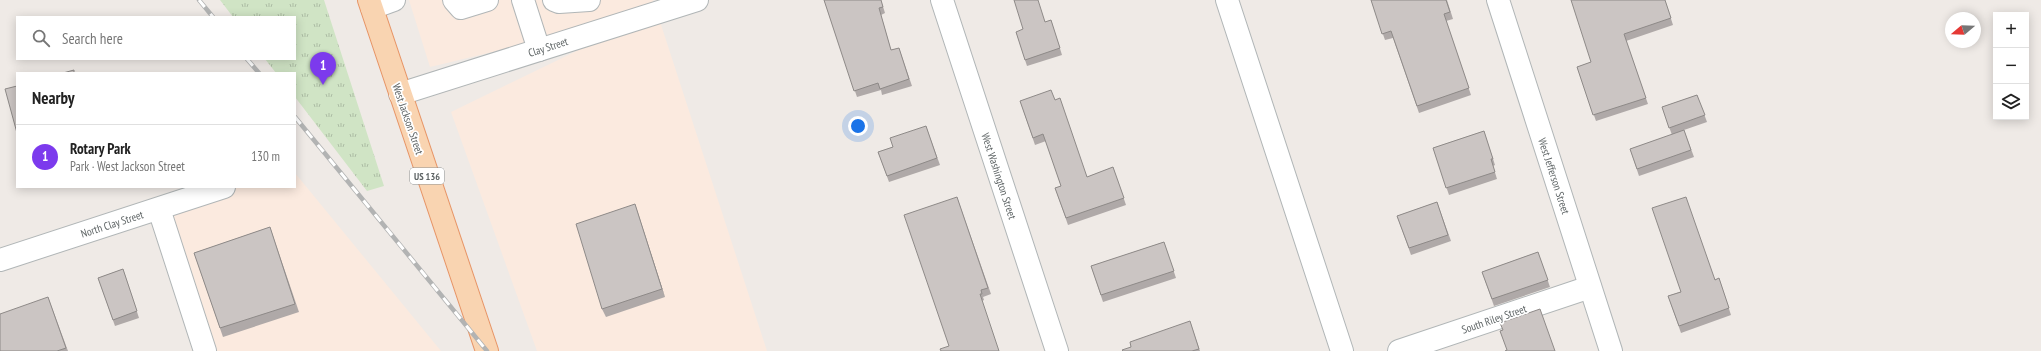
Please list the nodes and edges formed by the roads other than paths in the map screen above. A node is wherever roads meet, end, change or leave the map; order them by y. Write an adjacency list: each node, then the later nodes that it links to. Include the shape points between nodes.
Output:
1 (394, 0): 11 (street)
2 (454, 0): 3 (street, via 461,8)
3 (487, 0)
4 (523, 0): 12 (street)
5 (554, 0): 6 (street)
6 (589, 0)
7 (697, 0): 12 (street, Clay Street)
8 (942, 0): 20 (street, West Washington Street)
9 (1227, 0): 21 (street)
10 (1498, 0): 17 (street, West Jefferson Street)
11 (371, 4): 13 (main road, West Jackson Street / US 136)
12 (539, 50): 13 (street, Clay Street)
13 (400, 94): 19 (main road, West Jackson Street / US 136)
14 (221, 188): 15 (street, North Clay Street)
15 (159, 209): 16 (street, North Clay Street); 18 (street)
16 (0, 260)
17 (1590, 287): 22 (street, South Riley Street); 23 (street, West Jefferson Street)
18 (204, 351)
19 (487, 351)
20 (1057, 351)
21 (1342, 351)
22 (1399, 351)
23 (1611, 351)

